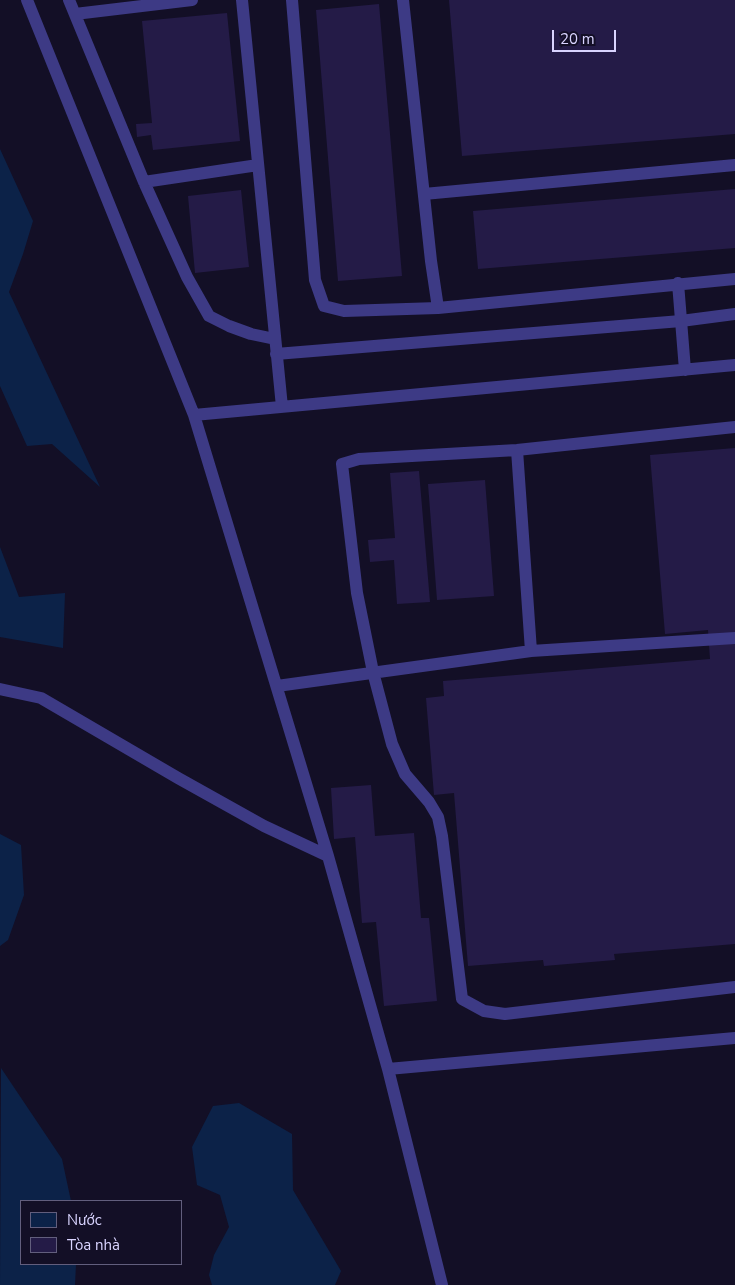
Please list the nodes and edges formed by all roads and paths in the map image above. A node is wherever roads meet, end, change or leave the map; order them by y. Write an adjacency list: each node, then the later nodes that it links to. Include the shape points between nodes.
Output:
1 (27, 0): 22 (lane)
2 (69, 0): 7 (lane)
3 (192, 0): 7 (lane)
4 (242, 0): 8 (lane)
5 (292, 0): 14 (lane, via 315,280 324,306 344,311)
6 (403, 0): 11 (lane)
7 (75, 14): 10 (lane)
8 (258, 165): 10 (lane); 17 (lane)
9 (735, 165): 11 (lane)
10 (144, 182): 17 (lane, via 187,277 209,316 251,334)
11 (424, 194): 14 (lane)
12 (735, 279): 13 (lane)
13 (678, 283): 14 (lane); 16 (lane)
14 (438, 308)
15 (735, 314): 16 (lane)
16 (681, 321): 18 (lane); 20 (lane)
17 (275, 339): 18 (lane)
18 (276, 354): 21 (lane)
19 (735, 365): 20 (lane)
20 (685, 370): 21 (lane)
21 (282, 407): 22 (lane)
22 (194, 415): 28 (lane)
23 (735, 427): 24 (lane)
24 (518, 450): 26 (lane); 27 (lane, via 359,459 342,464 356,592)
25 (735, 638): 26 (lane)
26 (531, 651): 27 (lane)
27 (373, 672): 28 (lane); 31 (lane, via 392,744 405,774 438,817 462,998 484,1011 505,1014)
28 (277, 686): 30 (lane)
29 (0, 689): 30 (lane, via 41,698 247,817)
30 (328, 856): 33 (lane)
31 (735, 987)
32 (735, 1038): 33 (lane)
33 (388, 1069): 34 (lane)
34 (442, 1285)

